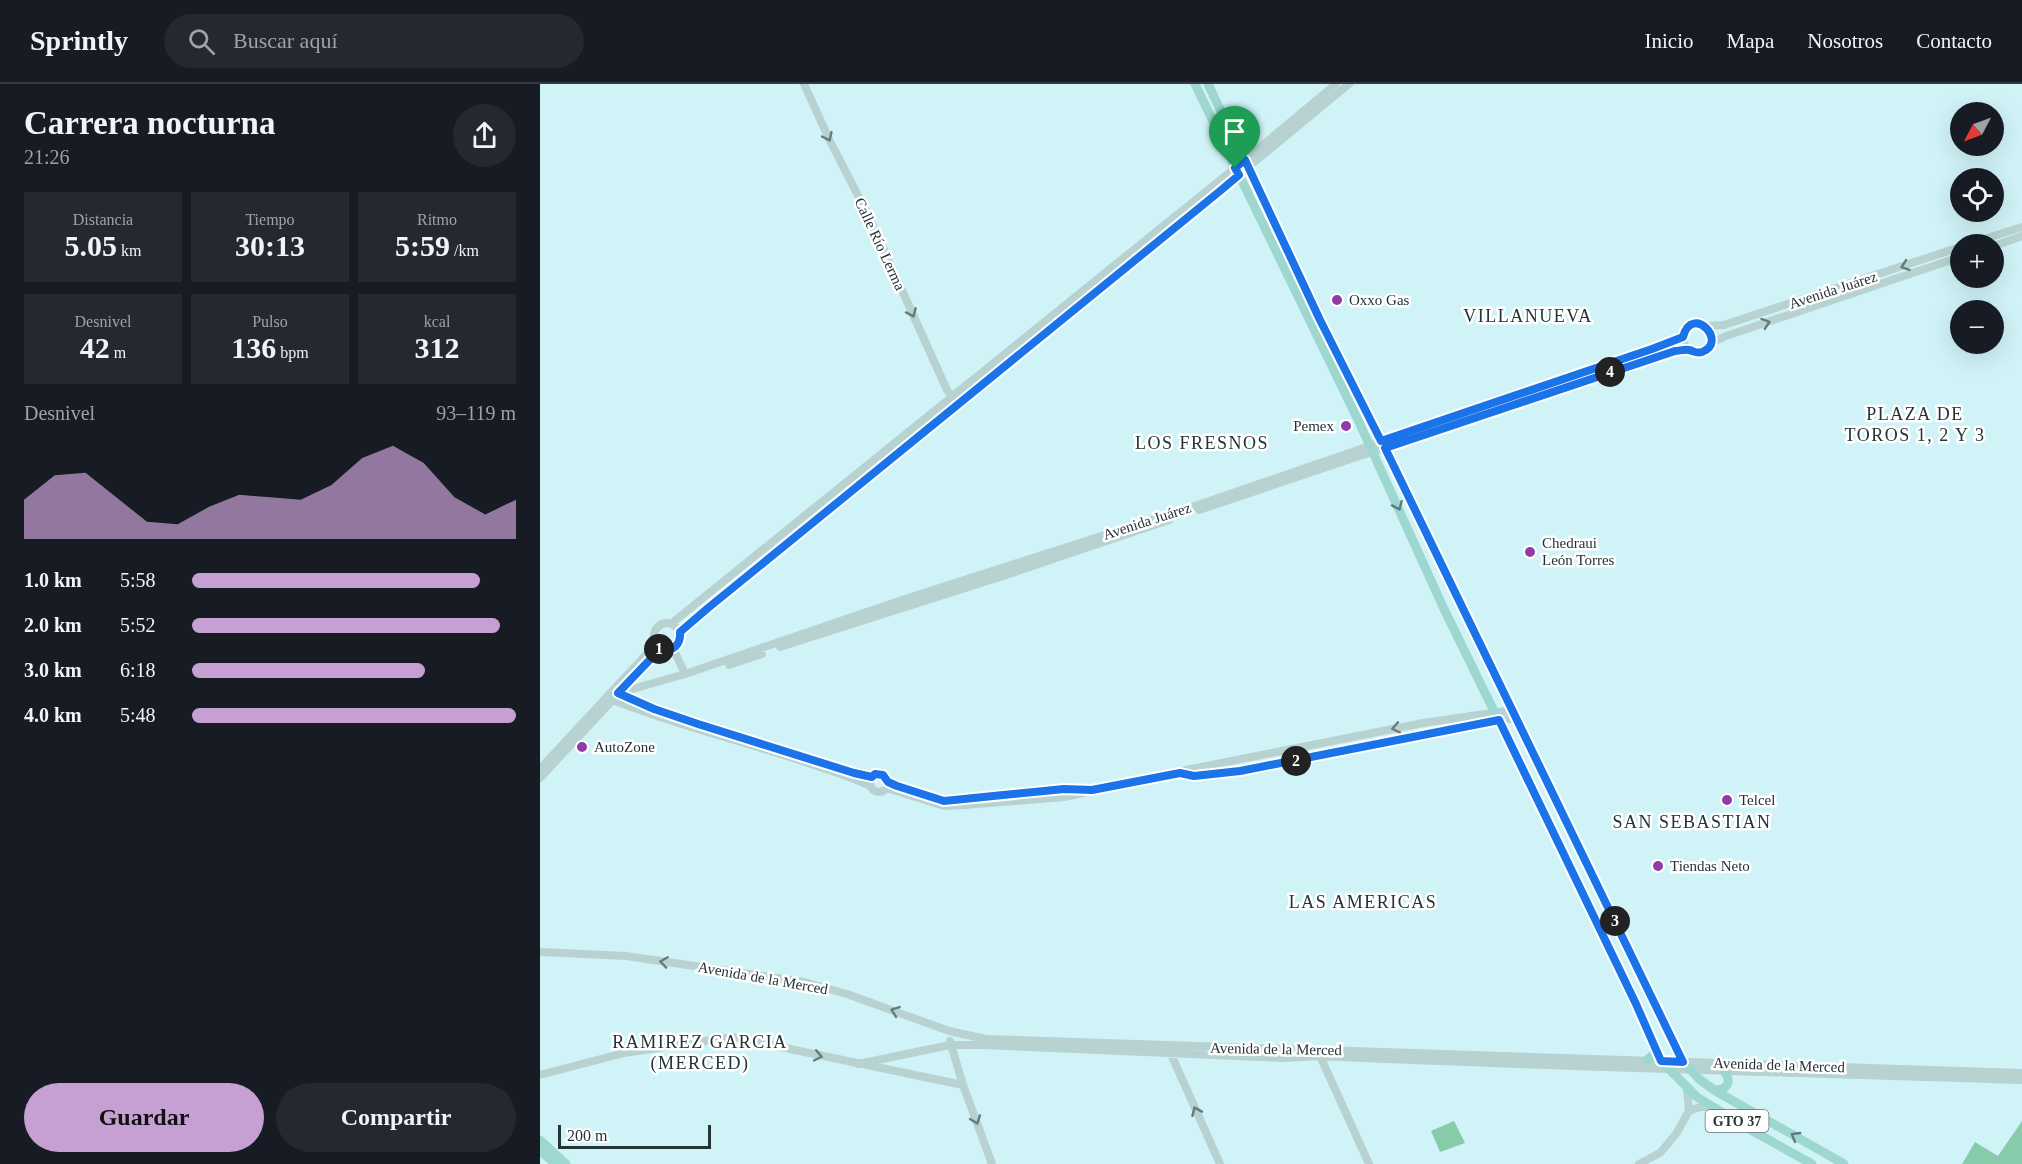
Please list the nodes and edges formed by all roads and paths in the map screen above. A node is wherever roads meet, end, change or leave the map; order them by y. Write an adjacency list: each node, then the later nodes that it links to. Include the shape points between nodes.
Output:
1 (804, 84): 18 (street, Calle Río Lerma, one-way to 18)
2 (1195, 84): 7 (main road, GTO 37)
3 (1208, 84): 6 (main road, GTO 37)
4 (1336, 84): 6 (street)
5 (1349, 84): 6 (street)
6 (1246, 164): 7 (street); 19 (main road, GTO 37)
7 (1237, 171): 18 (street); 20 (main road, GTO 37)
8 (2022, 227): 9 (street)
9 (2000, 234)
10 (2022, 237): 11 (street)
11 (2004, 243)
12 (1950, 250): 14 (street, Avenida Juárez, one-way to 14, via 1724,325)
13 (1950, 260): 16 (street, Avenida Juárez, one-way to 13)
14 (1705, 326): 15 (street, via 1691,325); 16 (street)
15 (1683, 337): 17 (street); 19 (street, Avenida Juárez)
16 (1711, 343): 17 (street, via 1701,352)
17 (1688, 350): 19 (street, Avenida Juárez)
18 (955, 400): 22 (street); 23 (street)
19 (1383, 444): 20 (street, Avenida Juárez); 29 (main road, GTO 37)
20 (1372, 449): 21 (main road, GTO 37, one-way to 21); 27 (street, Avenida Juárez); 28 (street, Avenida Juárez, via 979,584)
21 (1449, 619): 26 (main road, via 1457,625); 30 (main road, GTO 37)
22 (672, 623): 23 (street); 24 (street, via 662,623 656,629 654,637)
23 (680, 632): 25 (street, via 680,641)
24 (659, 646): 25 (street); 28 (street)
25 (673, 648): 27 (street)
26 (1481, 673)
27 (686, 674): 28 (street, Avenida Juárez)
28 (616, 695): 33 (street); 36 (street); 37 (street); 39 (street, via 652,715)
29 (1514, 714): 30 (street); 40 (main road, GTO 37)
30 (1497, 716): 31 (street); 41 (main road, GTO 37)
31 (1476, 719): 32 (street, one-way to 32, via 1423,723); 34 (street, via 1351,750)
32 (1238, 760): 34 (street); 35 (street)
33 (540, 769)
34 (1240, 771): 35 (street, via 1194,776)
35 (1180, 773): 38 (street, via 1064,797 944,806)
36 (872, 777): 38 (street, via 883,775); 39 (street)
37 (540, 778)
38 (888, 785): 39 (street, via 878,793)
39 (870, 786)
40 (1625, 941): 41 (main road); 43 (main road, GTO 37)
41 (1610, 948): 44 (main road, GTO 37)
42 (540, 952): 45 (street, Avenida de la Merced, one-way to 42, via 804,982 626,956)
43 (1632, 956): 44 (main road, via 1623,956); 53 (main road, GTO 37)
44 (1616, 962): 47 (main road, GTO 37)
45 (950, 1031): 46 (street); 50 (street, Avenida de la Merced, via 986,1039)
46 (950, 1045): 48 (street, Avenida de la Merced); 52 (street, Avenida de la Merced); 59 (street)
47 (1656, 1046): 50 (main road); 51 (main road, GTO 37)
48 (1170, 1052): 49 (street, Avenida de la Merced); 69 (street, one-way to 48)
49 (1320, 1056): 54 (street, Avenida de la Merced); 70 (street)
50 (1647, 1060): 51 (street, Avenida de la Merced)
51 (1661, 1061): 53 (street, Avenida de la Merced); 54 (main road, GTO 37)
52 (858, 1064): 57 (street, one-way to 52, via 624,1053 733,1036); 59 (street)
53 (1686, 1066): 54 (street, Avenida de la Merced); 55 (street, Avenida de la Merced); 56 (street, Avenida de la Merced, via 1775,1064); 61 (main road, GTO 37)
54 (1669, 1069): 60 (main road, GTO 37)
55 (1724, 1071): 58 (street, Avenida de la Merced); 61 (main road, via 1729,1083)
56 (2022, 1073)
57 (540, 1075)
58 (2022, 1080)
59 (963, 1085): 68 (street, one-way to 68)
60 (1688, 1088): 62 (main road, GTO 37); 63 (street)
61 (1714, 1090): 73 (main road, GTO 37, one-way to 61)
62 (1713, 1107): 63 (street); 72 (main road, GTO 37)
63 (1689, 1111): 71 (street, via 1665,1148)
64 (540, 1140): 67 (main road)
65 (540, 1150): 66 (main road)
66 (555, 1164)
67 (566, 1164)
68 (992, 1164)
69 (1220, 1164)
70 (1369, 1164)
71 (1639, 1164)
72 (1812, 1164)
73 (1844, 1164)

